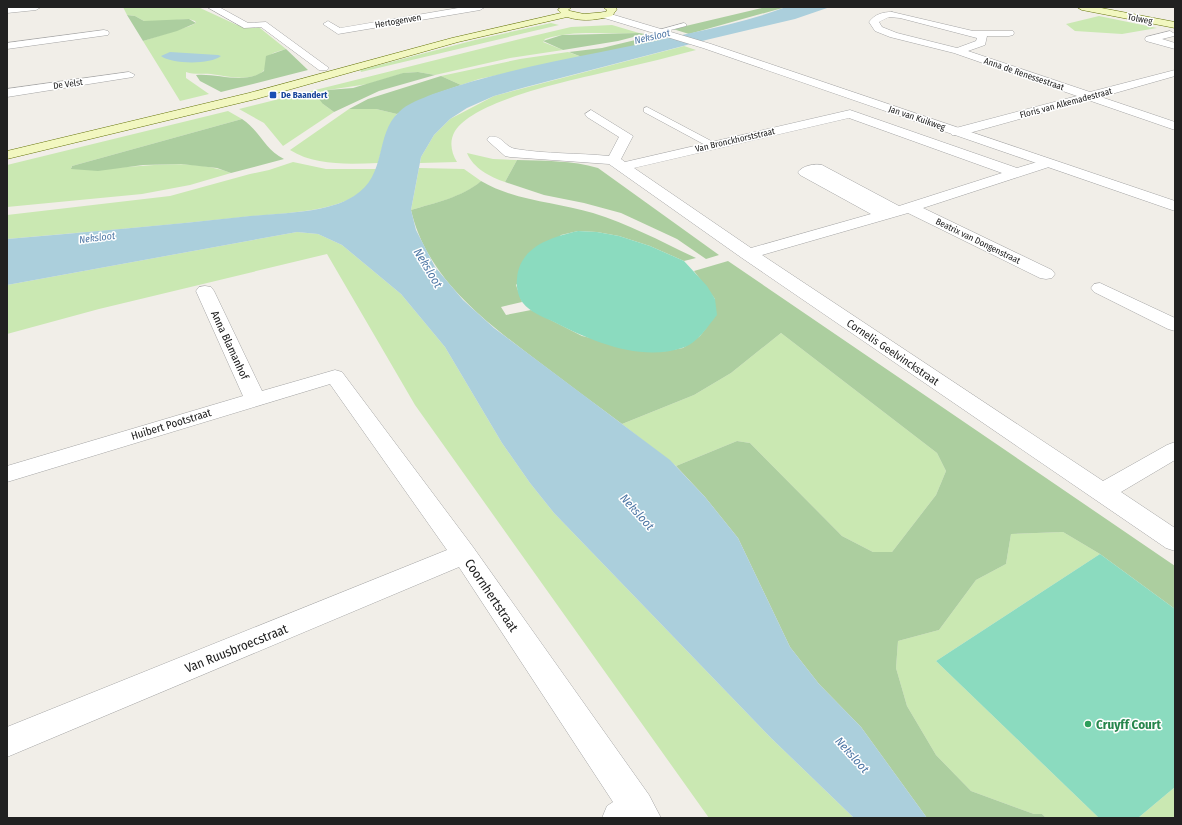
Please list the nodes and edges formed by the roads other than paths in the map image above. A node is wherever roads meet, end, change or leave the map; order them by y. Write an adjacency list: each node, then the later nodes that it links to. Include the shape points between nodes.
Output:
1 (36, 7): 7 (street)
2 (212, 7): 25 (street, via 247,26 264,24)
3 (1082, 7): 6 (main road, Tolweg)
4 (1107, 7): 12 (main road, Tolweg)
5 (480, 8): 11 (street, Hertogenven)
6 (1099, 8): 15 (main road, Tolweg)
7 (7, 10)
8 (396, 10): 11 (street)
9 (568, 11): 10 (main road, via 585,17); 37 (main road, via 252,96)
10 (606, 11): 17 (street, Jan van Kuikweg)
11 (412, 20): 16 (street, Hertogenven)
12 (1175, 20)
13 (328, 24): 16 (street)
14 (684, 25): 17 (lane, Jan van Kuikweg)
15 (1172, 30): 23 (street, via 1150,39)
16 (338, 31): 21 (street)
17 (659, 31): 34 (street, Jan van Kuikweg)
18 (104, 33): 22 (street)
19 (1009, 33): 20 (street, Anna de Renessestraat)
20 (976, 34): 24 (street, Anna de Renessestraat, via 982,36 981,43); 24 (street, Anna de Renessestraat, via 900,15 880,16 874,22 878,29 894,35)
21 (348, 38)
22 (7, 46)
23 (1175, 46)
24 (958, 51): 29 (street, Anna de Renessestraat)
25 (323, 68)
26 (1175, 73): 29 (street, Floris van Alkemadestraat)
27 (129, 74): 28 (street, De Velst)
28 (7, 93)
29 (1089, 97): 33 (street, Anna de Renessestraat); 34 (street, Floris van Alkemadestraat)
30 (647, 110): 36 (lane)
31 (591, 114): 39 (street, via 626,136)
32 (850, 114): 36 (street, Van Bronckhorststraat); 40 (street, Jan van Kuikweg)
33 (1175, 126)
34 (957, 132): 38 (street, Jan van Kuikweg)
35 (494, 140): 39 (street, Van Bronckhorststraat, via 510,153)
36 (712, 146): 39 (street, Van Bronckhorststraat)
37 (7, 155)
38 (1047, 163): 40 (street); 41 (street, Jan van Kuikweg)
39 (617, 164): 43 (street, Cornelis Geelvinckstraat)
40 (1017, 173): 42 (street)
41 (1175, 206)
42 (897, 211): 42 (street, Beatrix van Dongenstraat, via 805,172 817,168); 43 (street); 44 (street, Beatrix van Dongenstraat)
43 (748, 254): 52 (street, Cornelis Geelvinckstraat)
44 (1046, 274)
45 (1100, 288): 47 (street)
46 (205, 291): 49 (street, Anna Blamanhof)
47 (1175, 325)
48 (335, 376): 49 (street, Huibert Pootstraat); 54 (street, Coornhertstraat)
49 (255, 399): 51 (street, Huibert Pootstraat)
50 (1175, 450): 52 (street)
51 (7, 474)
52 (1102, 492): 53 (street, Cornelis Geelvinckstraat)
53 (1175, 541)
54 (464, 554): 55 (street, Van Ruusbroecstraat); 56 (street, Coornhertstraat)
55 (7, 742)
56 (633, 814)

